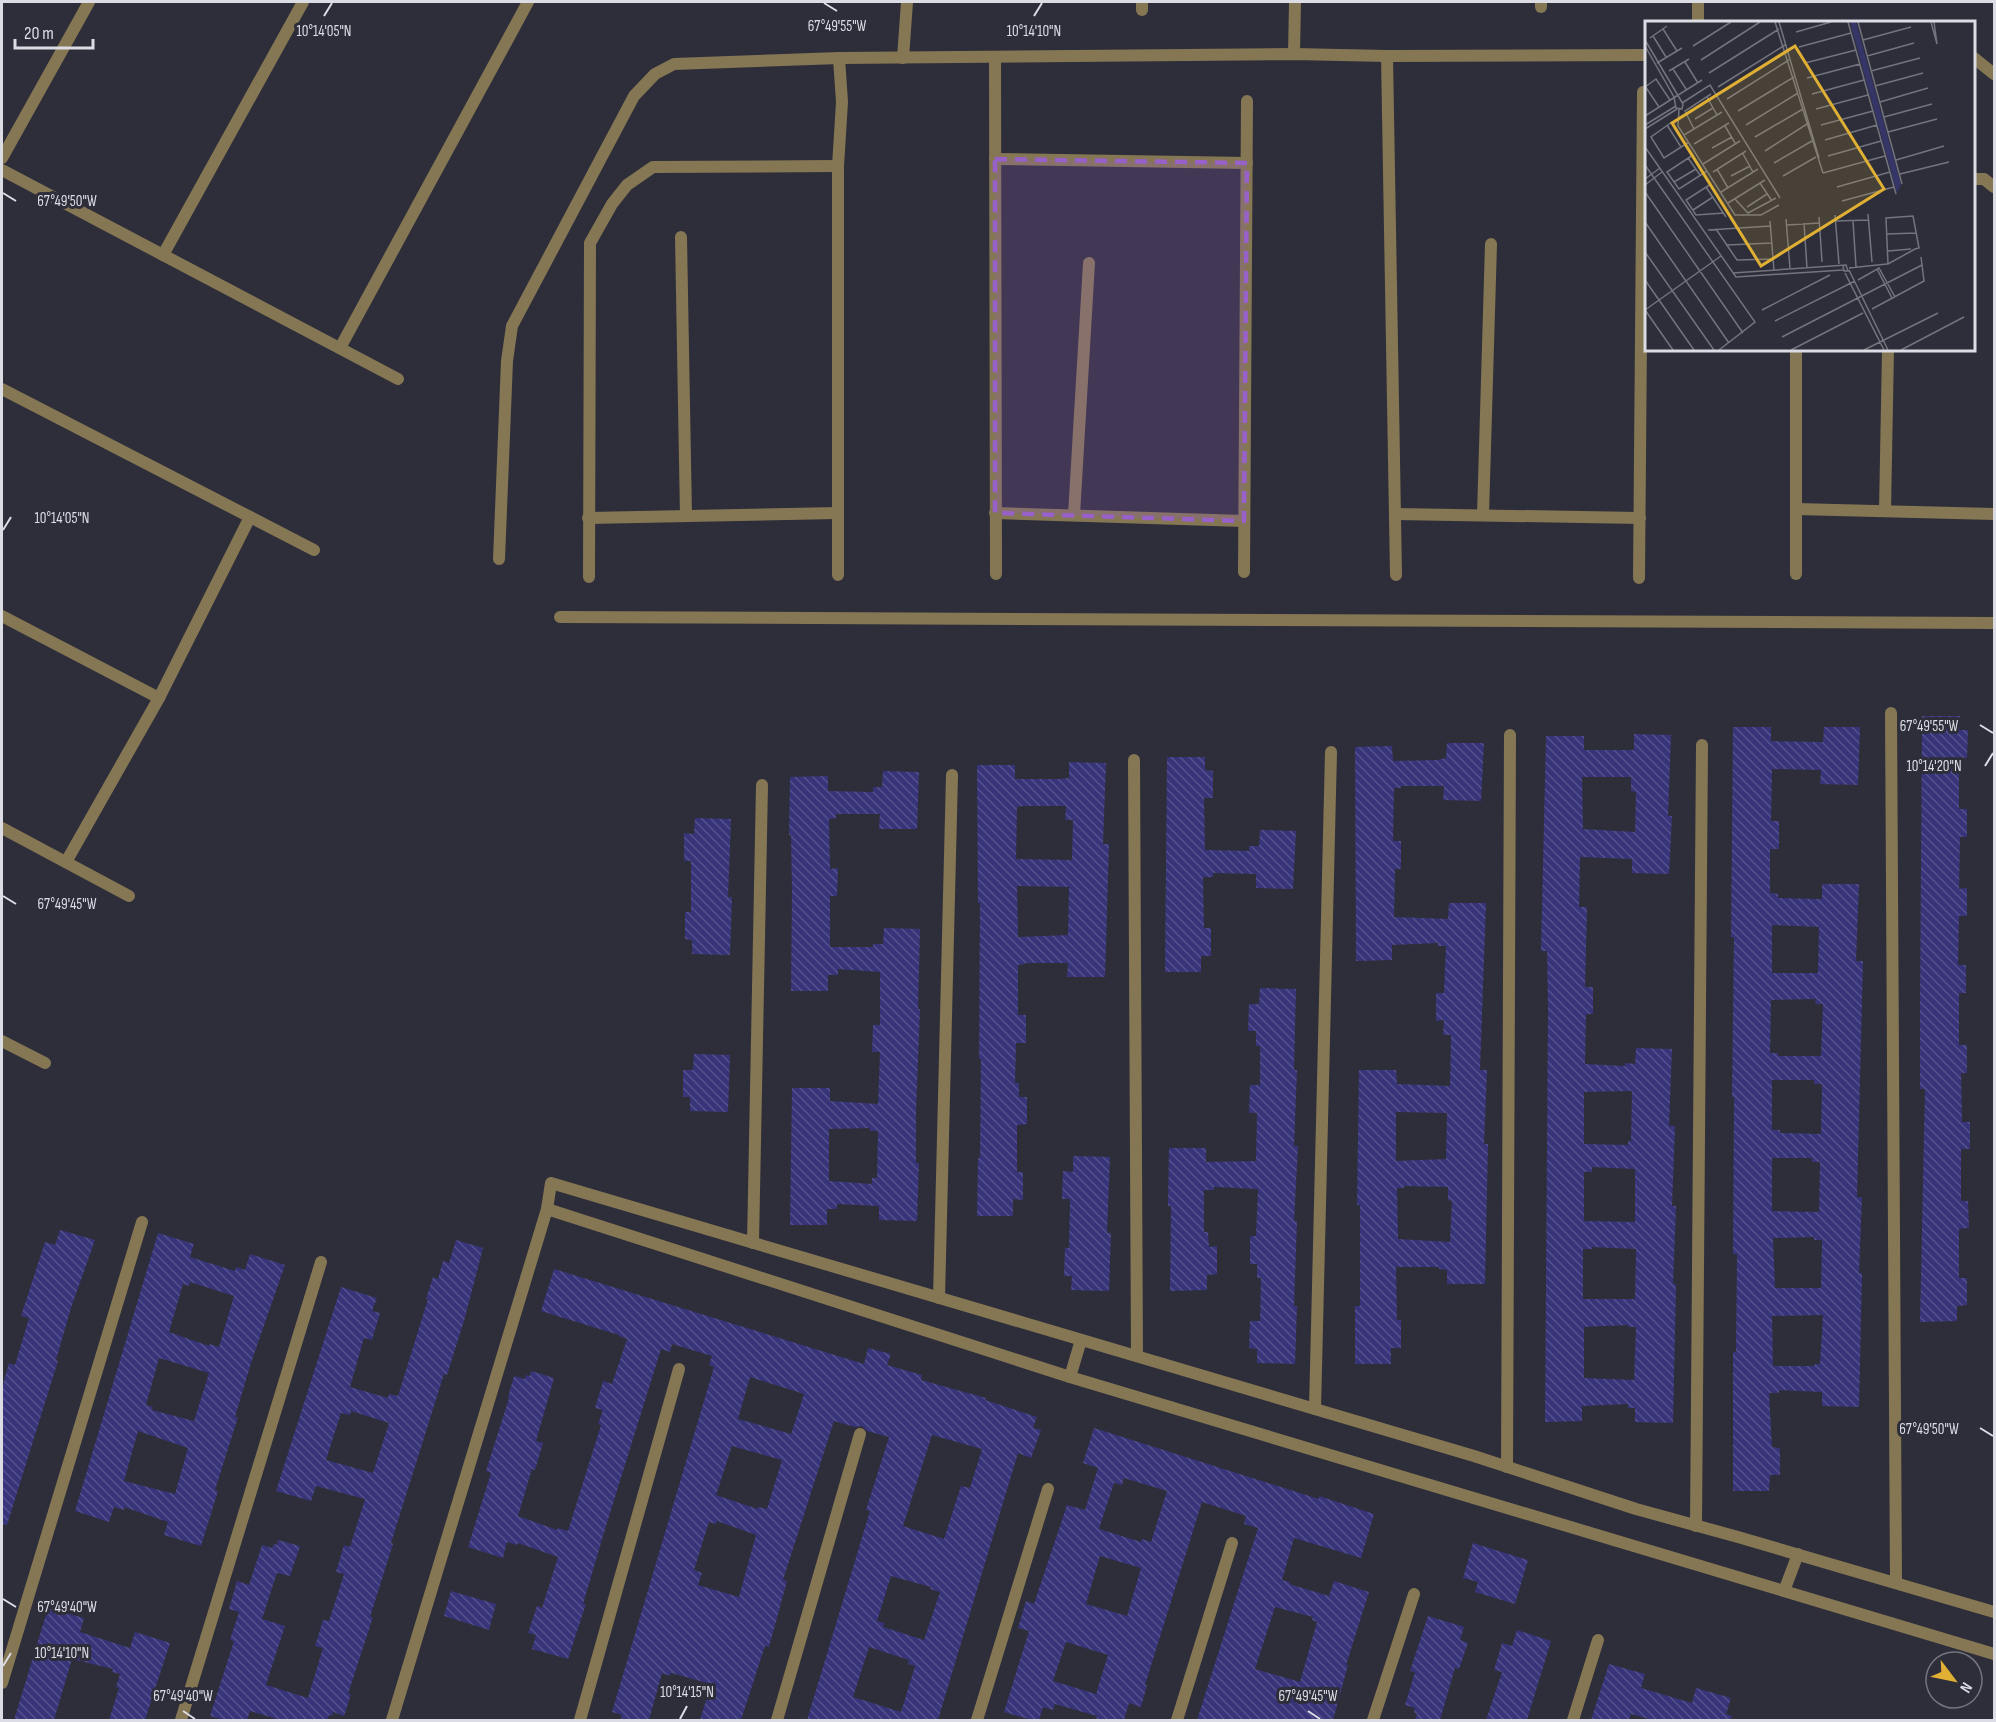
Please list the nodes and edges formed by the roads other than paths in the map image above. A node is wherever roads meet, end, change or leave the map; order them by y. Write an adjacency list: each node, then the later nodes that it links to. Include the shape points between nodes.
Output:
1 (89, 2): 18 (street)
2 (303, 2): 27 (street)
3 (528, 2): 29 (street)
4 (907, 2): 13 (street)
5 (1295, 2): 8 (street)
6 (1698, 2): 7 (street)
7 (1698, 21)
8 (1294, 54): 10 (street); 11 (street)
9 (1645, 55): 10 (street)
10 (1387, 56): 38 (street)
11 (995, 57): 13 (street); 19 (street)
12 (839, 58): 13 (street); 21 (street, via 842,102); 48 (street, via 674,64 655,74 634,96 512,326 507,361)
13 (903, 58)
14 (1975, 59): 15 (street)
15 (1995, 74)
16 (1643, 92): 45 (street)
17 (1247, 101): 20 (street)
18 (2, 158)
19 (995, 159): 20 (street); 37 (street)
20 (1247, 164): 46 (street)
21 (838, 166): 36 (street); 44 (street, via 653,167 627,185 612,204 590,243)
22 (2, 170): 27 (street)
23 (1975, 179): 24 (street)
24 (1995, 186)
25 (681, 237): 42 (street)
26 (1491, 244): 41 (street)
27 (163, 255): 29 (street)
28 (1089, 263): 40 (street)
29 (340, 348): 32 (street)
30 (1796, 351): 34 (street)
31 (1888, 351): 35 (street)
32 (398, 379)
33 (2, 389): 43 (street)
34 (1796, 509): 35 (street); 51 (street)
35 (1885, 511): 39 (street)
36 (838, 513): 42 (street); 52 (street)
37 (995, 513): 40 (street); 50 (street)
38 (1395, 514): 41 (street); 53 (street)
39 (1995, 514)
40 (1074, 515): 46 (street)
41 (1483, 515): 45 (street)
42 (686, 516): 44 (street)
43 (250, 517): 47 (street); 59 (street)
44 (588, 518): 54 (street)
45 (1640, 518): 55 (street)
46 (1244, 521): 49 (street)
47 (314, 550)
48 (499, 560)
49 (1244, 572)
50 (996, 574)
51 (1796, 574)
52 (838, 575)
53 (1396, 575)
54 (589, 578)
55 (1639, 578)
56 (2, 616): 59 (street)
57 (560, 618): 58 (street)
58 (1995, 623)
59 (159, 698): 68 (street)
60 (1891, 713): 88 (street)
61 (1510, 735): 83 (street)
62 (1702, 745): 85 (street)
63 (1331, 752): 81 (street)
64 (1134, 760): 78 (street)
65 (952, 775): 76 (street)
66 (762, 785): 74 (street)
67 (2, 828): 68 (street)
68 (66, 862): 69 (street)
69 (129, 896)
70 (2, 1041): 71 (street)
71 (45, 1063)
72 (547, 1209): 74 (street, via 551,1184); 80 (street); 96 (street)
73 (142, 1222): 94 (street)
74 (753, 1243): 76 (street)
75 (321, 1262): 95 (street)
76 (939, 1298): 77 (street)
77 (1081, 1340): 78 (street); 80 (street)
78 (1137, 1356): 81 (street)
79 (679, 1369): 97 (street)
80 (1070, 1377): 89 (street)
81 (1316, 1410): 83 (street)
82 (860, 1434): 98 (street)
83 (1507, 1467): 85 (street)
84 (1048, 1489): 99 (street)
85 (1696, 1526): 87 (street)
86 (1232, 1543): 100 (street)
87 (1798, 1554): 88 (street); 89 (street)
88 (1896, 1583): 91 (street)
89 (1784, 1591): 93 (street)
90 (1414, 1594): 101 (street)
91 (1995, 1612)
92 (1598, 1640): 102 (street)
93 (1995, 1654)
94 (2, 1683)
95 (181, 1720)
96 (392, 1720)
97 (580, 1720)
98 (777, 1720)
99 (977, 1720)
100 (1177, 1720)
101 (1373, 1720)
102 (1573, 1720)

